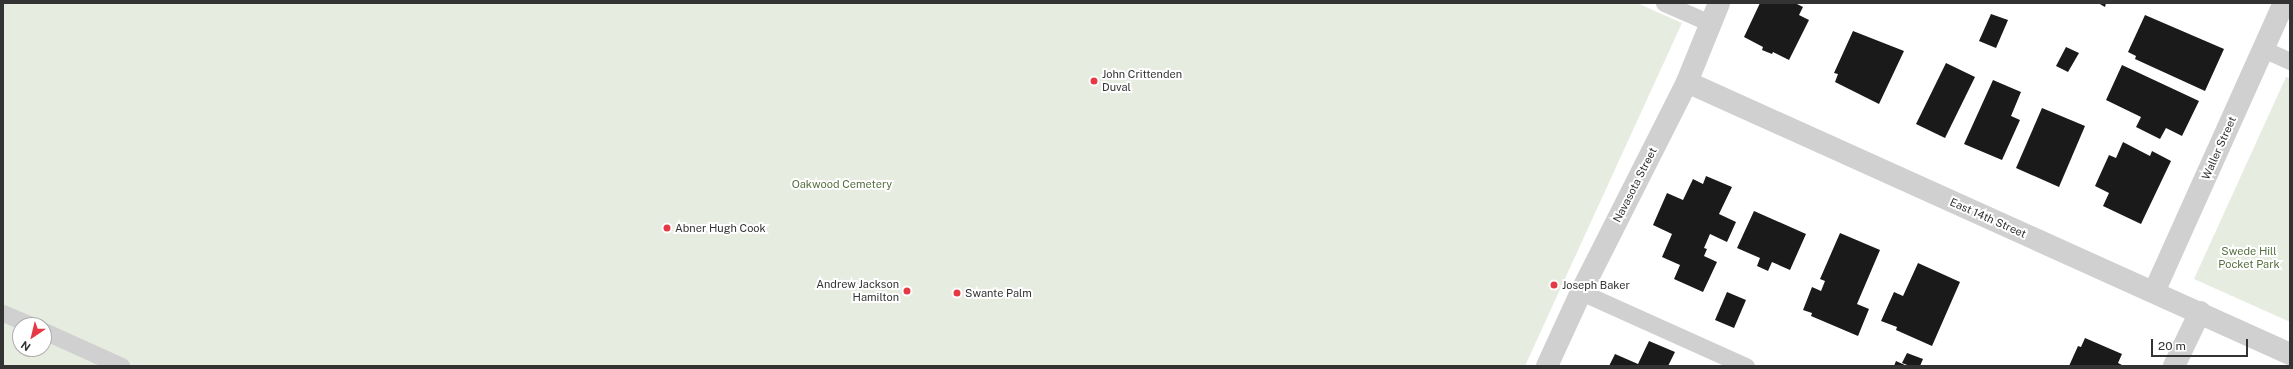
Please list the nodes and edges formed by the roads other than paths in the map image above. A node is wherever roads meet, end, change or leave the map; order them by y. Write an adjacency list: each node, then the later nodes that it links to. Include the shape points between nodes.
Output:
1 (1664, 3): 4 (lane)
2 (1719, 3): 4 (street, Navasota Street)
3 (2284, 3): 5 (street, Waller Street)
4 (1710, 23): 7 (street, Navasota Street)
5 (2264, 49): 6 (lane); 9 (street, Waller Street)
6 (2290, 61)
7 (1687, 82): 8 (street, Navasota Street); 9 (street, East 14th Street)
8 (1582, 292): 16 (street, Navasota Street); 17 (lane)
9 (2154, 292): 10 (street, East 14th Street)
10 (2200, 312): 14 (street, East 14th Street); 18 (street)
11 (3, 313): 12 (lane)
12 (12, 317)
13 (52, 335): 15 (lane)
14 (2290, 354)
15 (121, 366)
16 (1547, 366)
17 (1746, 366)
18 (2174, 366)

